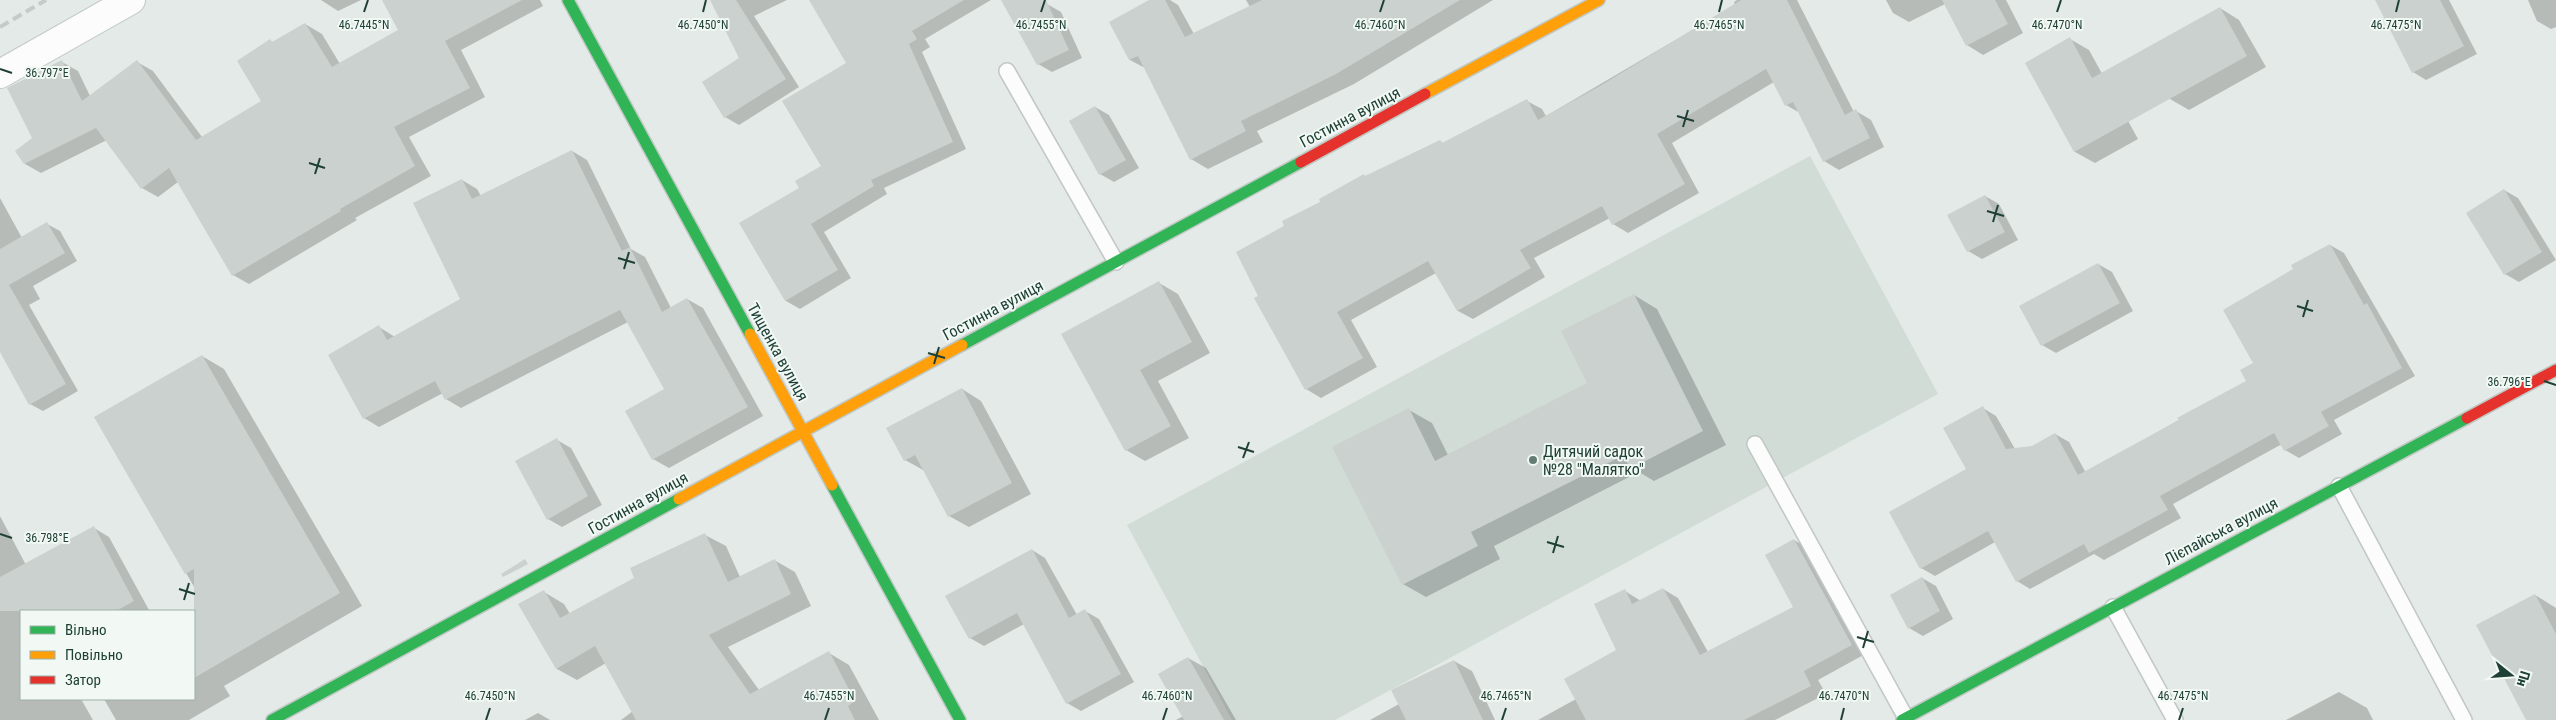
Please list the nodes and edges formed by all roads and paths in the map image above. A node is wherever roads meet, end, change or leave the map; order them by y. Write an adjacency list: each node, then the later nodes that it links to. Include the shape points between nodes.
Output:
1 (131, 0): 5 (street)
2 (568, 0): 8 (street, Тищенка вулиця)
3 (1599, 0): 6 (street, Гостинна вулиця)
4 (1007, 71): 6 (lane)
5 (0, 74)
6 (1116, 262): 8 (street, Гостинна вулиця)
7 (2556, 370): 10 (street, Лієпайська вулиця)
8 (803, 432): 13 (street, Гостинна вулиця); 14 (street, Тищенка вулиця)
9 (1755, 444): 12 (lane)
10 (2339, 486): 11 (street, Лієпайська вулиця); 16 (lane)
11 (2113, 607): 12 (street, Лієпайська вулиця); 15 (lane)
12 (1904, 719)
13 (272, 720)
14 (960, 720)
15 (2175, 720)
16 (2464, 720)

